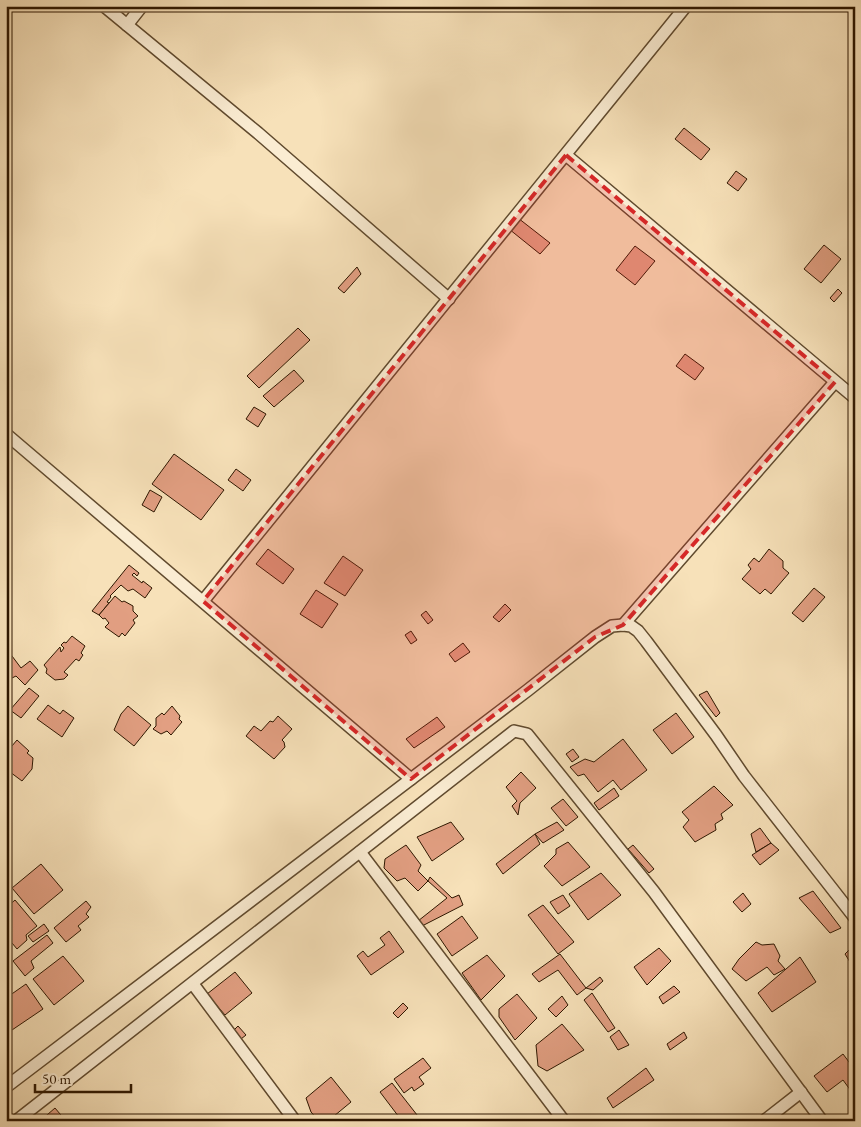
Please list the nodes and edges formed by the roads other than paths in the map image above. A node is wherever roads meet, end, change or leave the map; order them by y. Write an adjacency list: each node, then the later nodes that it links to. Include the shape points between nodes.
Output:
1 (104, 6): 4 (street)
2 (142, 6): 4 (street)
3 (686, 6): 5 (street)
4 (127, 25): 6 (street, via 258,133)
5 (566, 155): 6 (street); 7 (street)
6 (449, 299): 10 (street)
7 (835, 382): 8 (street); 11 (street)
8 (855, 398)
9 (6, 434): 10 (street)
10 (203, 601): 12 (street)
11 (624, 625): 12 (street, via 612,626 596,637); 14 (street, via 638,631 744,776)
12 (411, 779): 16 (street)
13 (360, 852): 15 (street); 17 (street, via 514,731 527,734 654,892); 20 (street)
14 (855, 918)
15 (193, 984): 18 (street); 19 (street)
16 (6, 1087)
17 (801, 1092): 21 (street); 22 (street)
18 (16, 1121)
19 (294, 1121)
20 (564, 1121)
21 (764, 1121)
22 (822, 1121)

